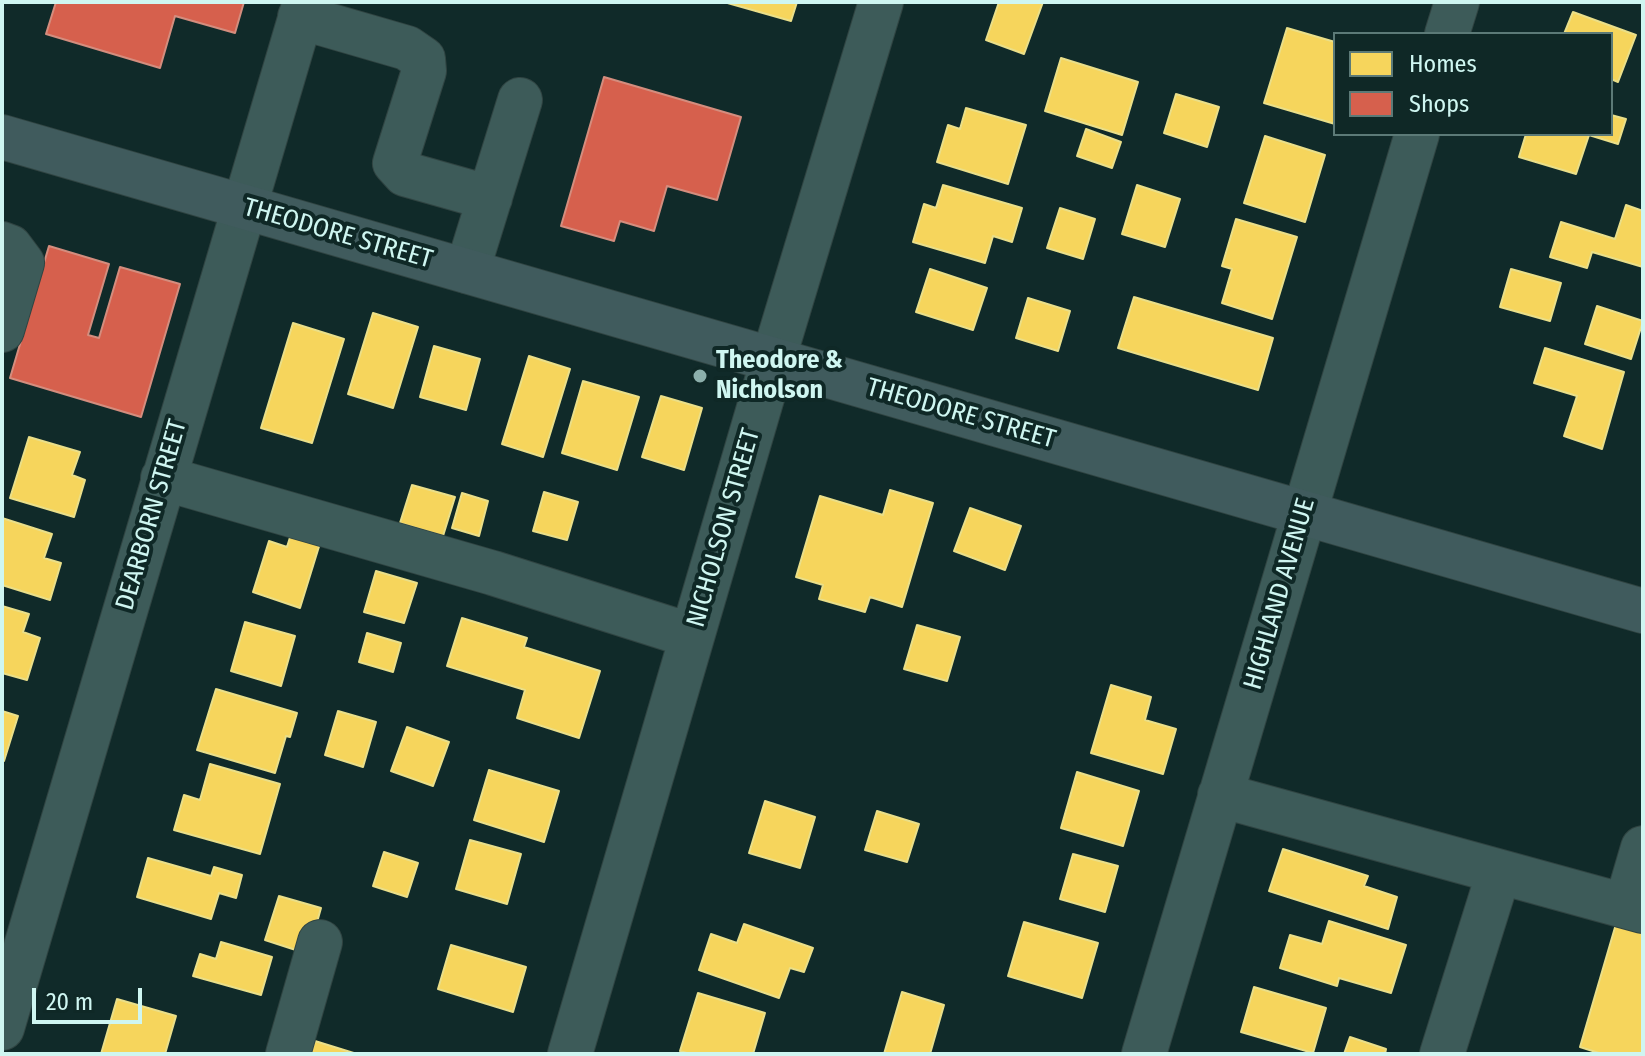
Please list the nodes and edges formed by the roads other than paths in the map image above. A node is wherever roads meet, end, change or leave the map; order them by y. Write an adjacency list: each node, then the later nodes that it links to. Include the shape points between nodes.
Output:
1 (881, 2): 13 (street, NICHOLSON STREET)
2 (1457, 2): 4 (street)
3 (302, 10): 8 (street, via 407,48 423,59 424,71 395,163 405,174); 9 (street, DEARBORN STREET)
4 (1448, 32)
5 (520, 100): 8 (street)
6 (1416, 136): 15 (street, HIGHLAND AVENUE)
7 (2, 137): 9 (main road, THEODORE STREET)
8 (490, 198): 11 (street)
9 (242, 207): 11 (main road, THEODORE STREET); 14 (street, DEARBORN STREET)
10 (2, 244): 12 (street, via 22,263)
11 (467, 271): 13 (main road, THEODORE STREET)
12 (2, 330)
13 (773, 360): 15 (main road, THEODORE STREET); 17 (street, NICHOLSON STREET)
14 (163, 478): 17 (street); 23 (street, DEARBORN STREET)
15 (1304, 513): 16 (main road, THEODORE STREET); 18 (street, HIGHLAND AVENUE)
16 (1640, 600)
17 (692, 636): 25 (street, NICHOLSON STREET)
18 (1220, 795): 20 (street); 26 (street, HIGHLAND AVENUE)
19 (1643, 848): 21 (street)
20 (1499, 872): 21 (street); 27 (street)
21 (1634, 909)
22 (320, 942): 24 (street)
23 (2, 1028)
24 (288, 1054)
25 (570, 1054)
26 (1144, 1054)
27 (1442, 1054)

